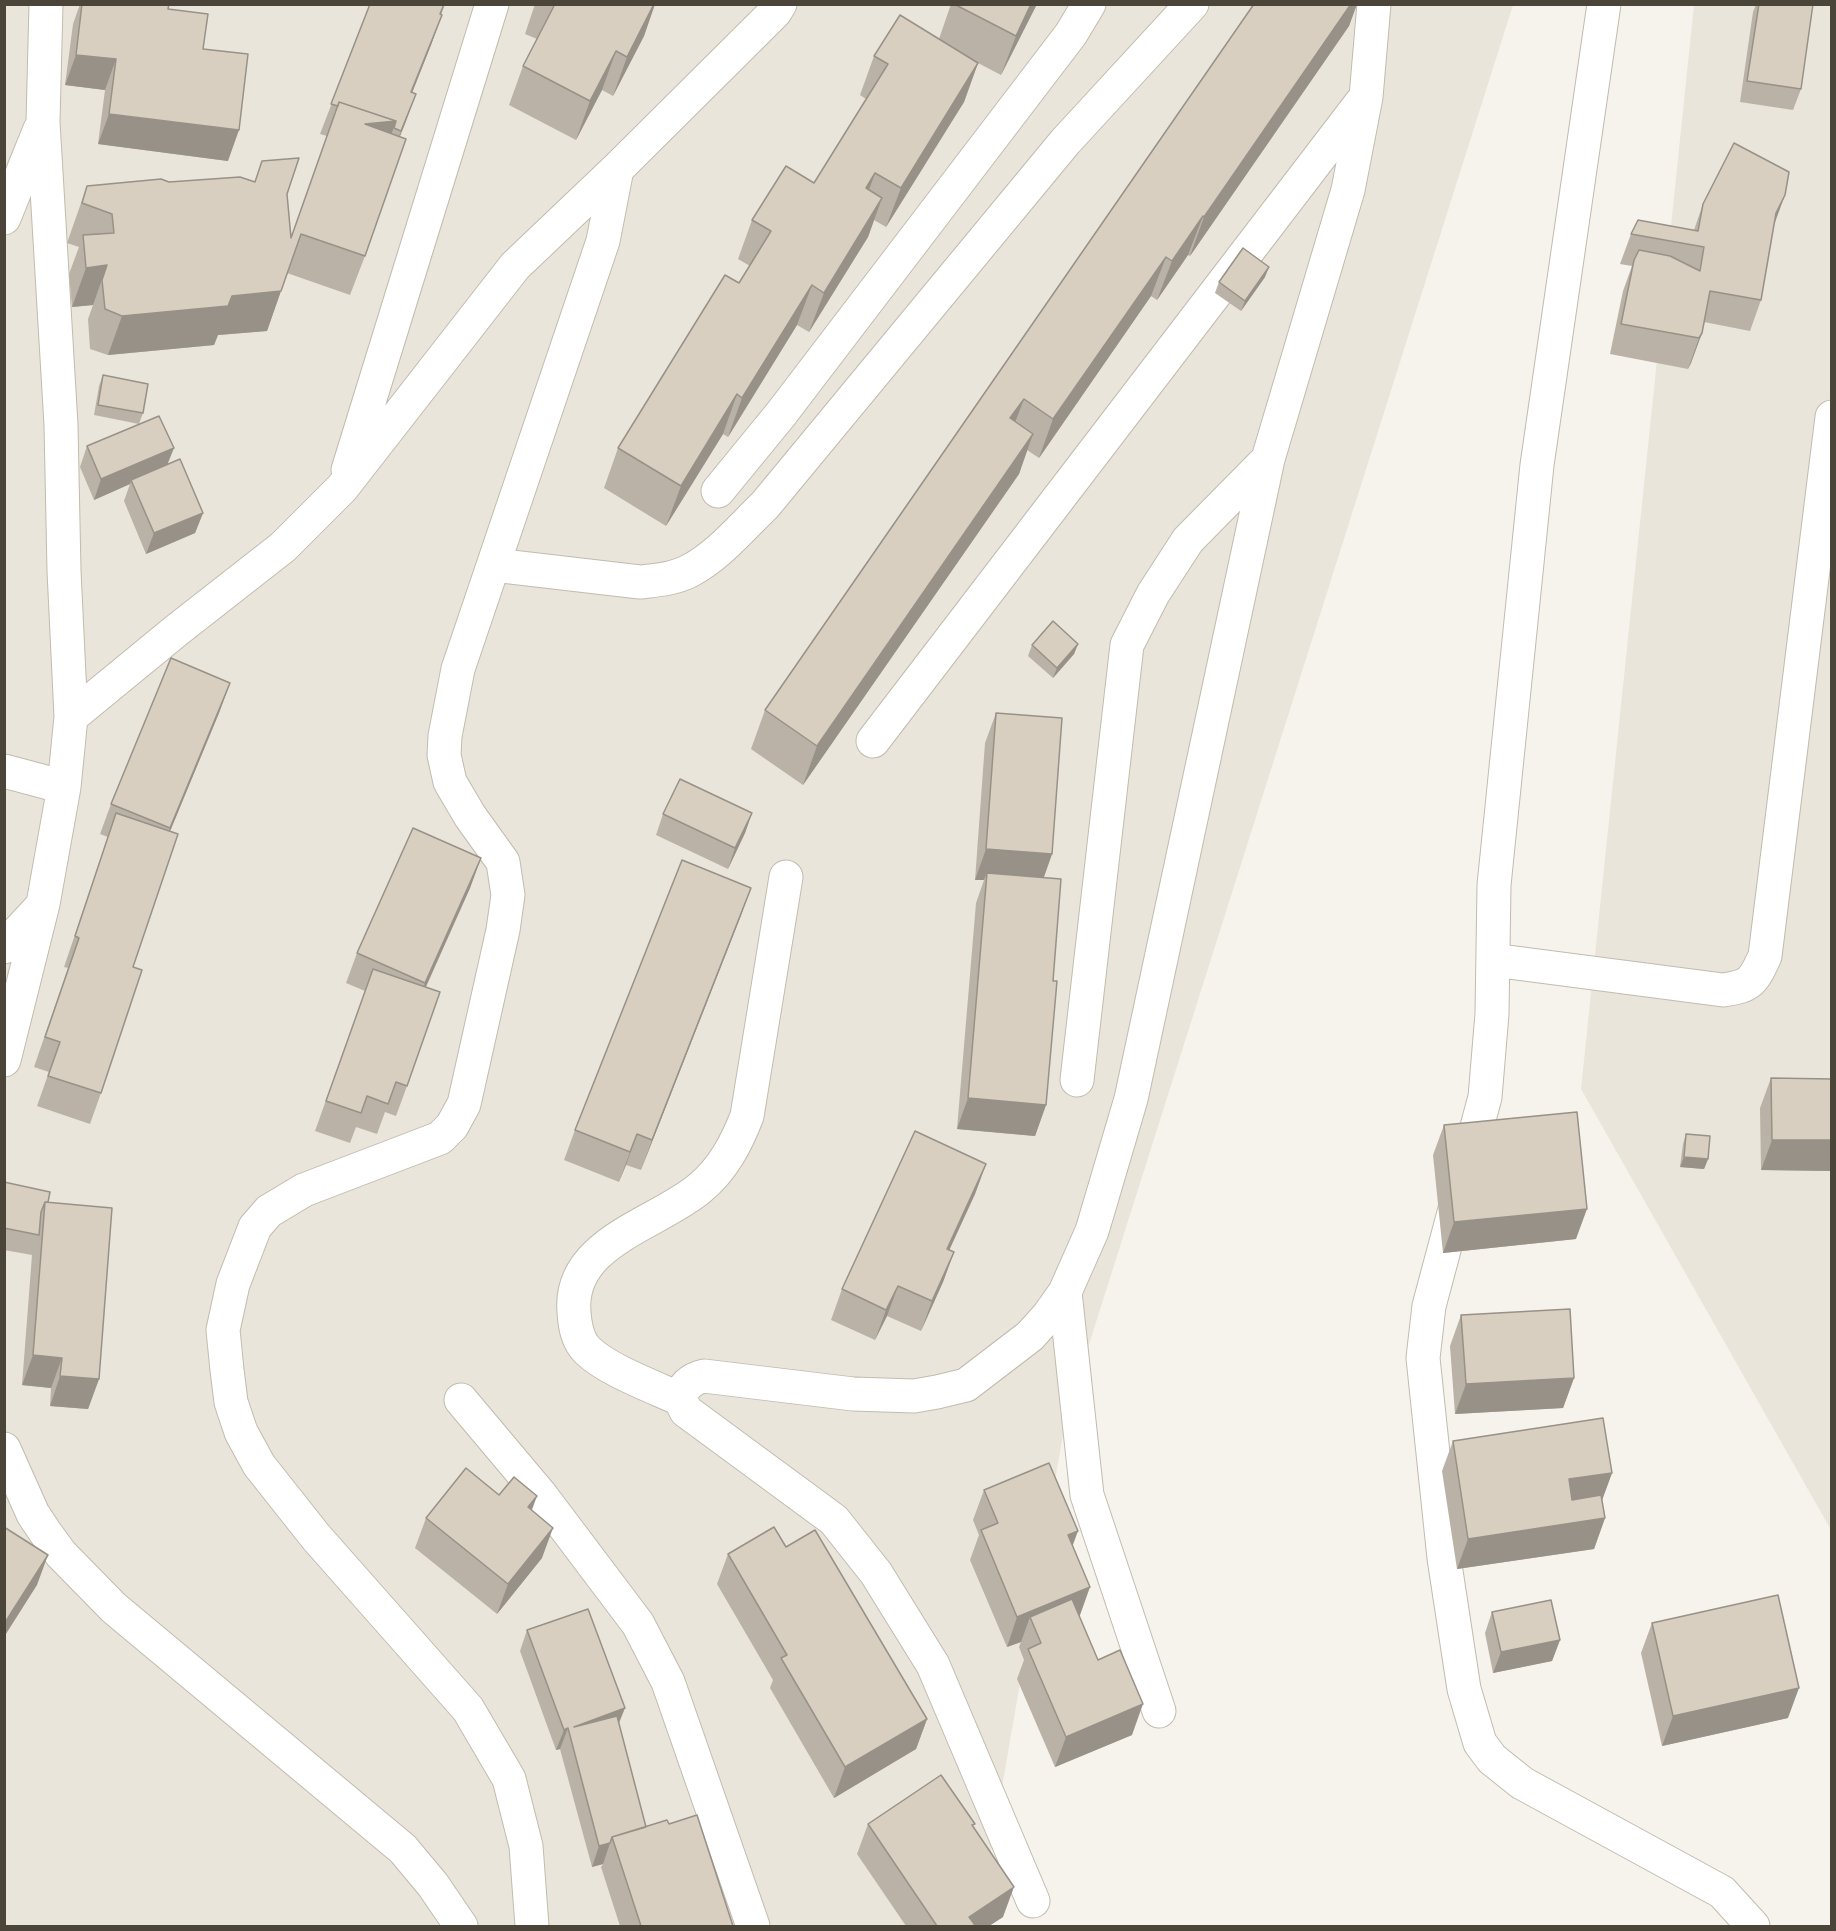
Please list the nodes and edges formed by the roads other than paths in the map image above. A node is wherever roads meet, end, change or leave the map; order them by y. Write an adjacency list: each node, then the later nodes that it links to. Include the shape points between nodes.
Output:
1 (46, 4): 9 (street)
2 (492, 4): 14 (street)
3 (1089, 4): 15 (street, via 1064,44 782,414)
4 (1192, 4): 16 (street, via 1065,142 765,504 711,556 690,571 664,580 640,582)
5 (1374, 4): 8 (street)
6 (1604, 4): 24 (street, via 1537,465 1494,885)
7 (777, 7): 10 (street)
8 (1366, 97): 13 (street, via 1348,190); 18 (street)
9 (43, 122): 11 (street); 17 (street, via 61,425)
10 (617, 170): 14 (street, via 515,266); 16 (street, via 603,241)
11 (4, 218)
12 (1832, 417): 24 (street, via 1765,956 1756,975 1744,987 1723,990)
13 (1268, 459): 26 (street, via 1188,540 1126,645); 27 (street, via 1131,1099 1092,1231)
14 (342, 488): 17 (street, via 283,547)
15 (718, 491)
16 (494, 565): 34 (street, via 458,669 444,736 450,782 503,862 508,895 464,1104 440,1138 304,1190 269,1211 246,1246 223,1330 231,1401 241,1432 259,1465 316,1537 468,1709 509,1779 526,1846)
17 (71, 717): 20 (street)
18 (873, 741)
19 (4, 771): 20 (street)
20 (64, 787): 22 (street)
21 (786, 877): 28 (street, via 747,1116 738,1140 701,1188 614,1240 597,1255 581,1275 574,1293 575,1326 588,1350 605,1364)
22 (43, 904): 23 (street); 25 (street)
23 (4, 946)
24 (1493, 960): 36 (street, via 1485,1097 1429,1306 1423,1358 1444,1558 1464,1689 1480,1743 1492,1759 1522,1783 1722,1892)
25 (4, 1060)
26 (1077, 1080)
27 (1065, 1292): 28 (street, via 1030,1336 966,1385 904,1395 853,1394 704,1376 687,1384); 31 (street, via 1087,1495)
28 (680, 1399): 32 (street, via 686,1411 834,1520 876,1573 933,1665)
29 (461, 1400): 35 (street, via 540,1494 638,1624 668,1682)
30 (9, 1469): 33 (street, via 56,1547 114,1608 403,1850)
31 (1159, 1711)
32 (1033, 1901)
33 (461, 1926)
34 (532, 1926)
35 (753, 1926)
36 (1753, 1926)

